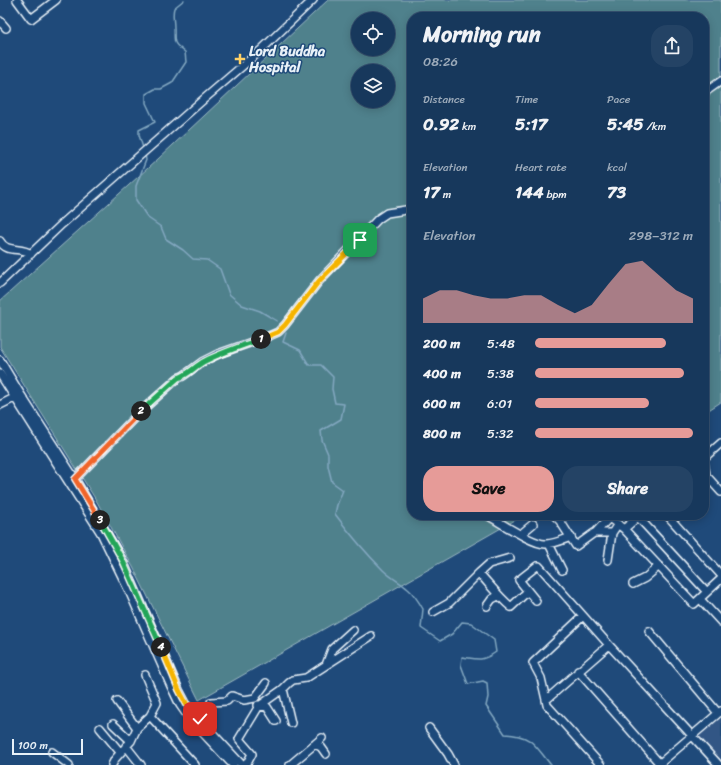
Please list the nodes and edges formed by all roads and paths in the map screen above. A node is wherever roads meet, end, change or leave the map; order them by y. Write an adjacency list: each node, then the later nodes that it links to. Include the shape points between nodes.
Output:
1 (16, 0): 3 (street, via 31,18)
2 (313, 0): 10 (street, via 260,51)
3 (52, 1)
4 (0, 21): 5 (street)
5 (6, 28)
6 (721, 81): 7 (street)
7 (709, 89)
8 (407, 210): 19 (street, via 381,216 319,281 278,332 218,354 178,378 139,413)
9 (0, 241): 10 (street, via 6,248 26,250)
10 (31, 254): 11 (street)
11 (0, 283)
12 (0, 360): 14 (street)
13 (0, 374): 14 (street)
14 (18, 396): 15 (street); 19 (street); 84 (street, via 101,533 180,706 189,718)
15 (0, 405)
16 (721, 443): 17 (street)
17 (709, 454)
18 (709, 478): 20 (street)
19 (75, 479): 69 (street, via 123,561 179,690 188,707)
20 (721, 492)
21 (496, 520): 32 (street)
22 (559, 520): 34 (street)
23 (605, 520): 31 (street)
24 (613, 520): 29 (street)
25 (634, 520): 30 (street)
26 (643, 520): 45 (street)
27 (672, 520): 41 (street)
28 (533, 524): 32 (street)
29 (618, 524): 30 (street); 33 (street)
30 (624, 529): 38 (street)
31 (596, 532): 33 (street); 34 (street, via 577,546)
32 (521, 534): 35 (street, via 534,542)
33 (612, 534): 37 (street)
34 (571, 537): 35 (street)
35 (549, 544): 39 (street)
36 (510, 558): 40 (street, via 489,564)
37 (608, 560)
38 (659, 566): 43 (street, via 644,580); 47 (street, via 694,604)
39 (562, 570)
40 (479, 573): 46 (street); 50 (street, via 449,603)
41 (721, 575)
42 (721, 580): 45 (street)
43 (632, 584)
44 (528, 591): 46 (street, via 512,607); 48 (street); 51 (street, via 519,580 539,566)
45 (707, 592): 47 (street)
46 (498, 596): 49 (street)
47 (700, 599): 52 (street)
48 (536, 601)
49 (487, 606)
50 (433, 612)
51 (583, 616): 56 (street); 63 (street, via 533,663 541,678)
52 (719, 620)
53 (353, 630): 57 (street, via 332,649)
54 (649, 631): 66 (street)
55 (371, 636): 57 (street)
56 (609, 645): 58 (street); 77 (street)
57 (326, 665): 61 (street, via 306,678 293,680)
58 (578, 671): 63 (street); 86 (street)
59 (144, 675): 67 (street, via 157,703)
60 (266, 683): 62 (street)
61 (283, 689): 65 (street); 71 (street)
62 (255, 698): 65 (street); 69 (street, via 244,700 232,696 226,701 210,702 209,711)
63 (546, 700): 92 (street, via 547,705)
64 (117, 701): 75 (street)
65 (259, 706): 70 (street, via 267,707); 73 (street)
66 (720, 712): 77 (street)
67 (150, 716): 75 (street); 90 (street)
68 (258, 718): 73 (street)
69 (200, 719): 84 (street)
70 (276, 721)
71 (291, 723)
72 (113, 724): 80 (street)
73 (246, 725): 84 (street, via 239,740 252,754)
74 (100, 728): 80 (street)
75 (137, 728): 80 (street)
76 (429, 728): 91 (street)
77 (692, 736): 86 (street); 93 (street)
78 (322, 738): 79 (street)
79 (315, 744): 82 (street); 85 (street)
80 (124, 749): 83 (street); 88 (street); 89 (street)
81 (52, 752): 87 (street)
82 (326, 754)
83 (122, 763)
84 (240, 764)
85 (293, 764)
86 (659, 764)
87 (69, 765)
88 (112, 765)
89 (141, 765)
90 (195, 765)
91 (454, 765)
92 (601, 765)
93 (719, 765)

